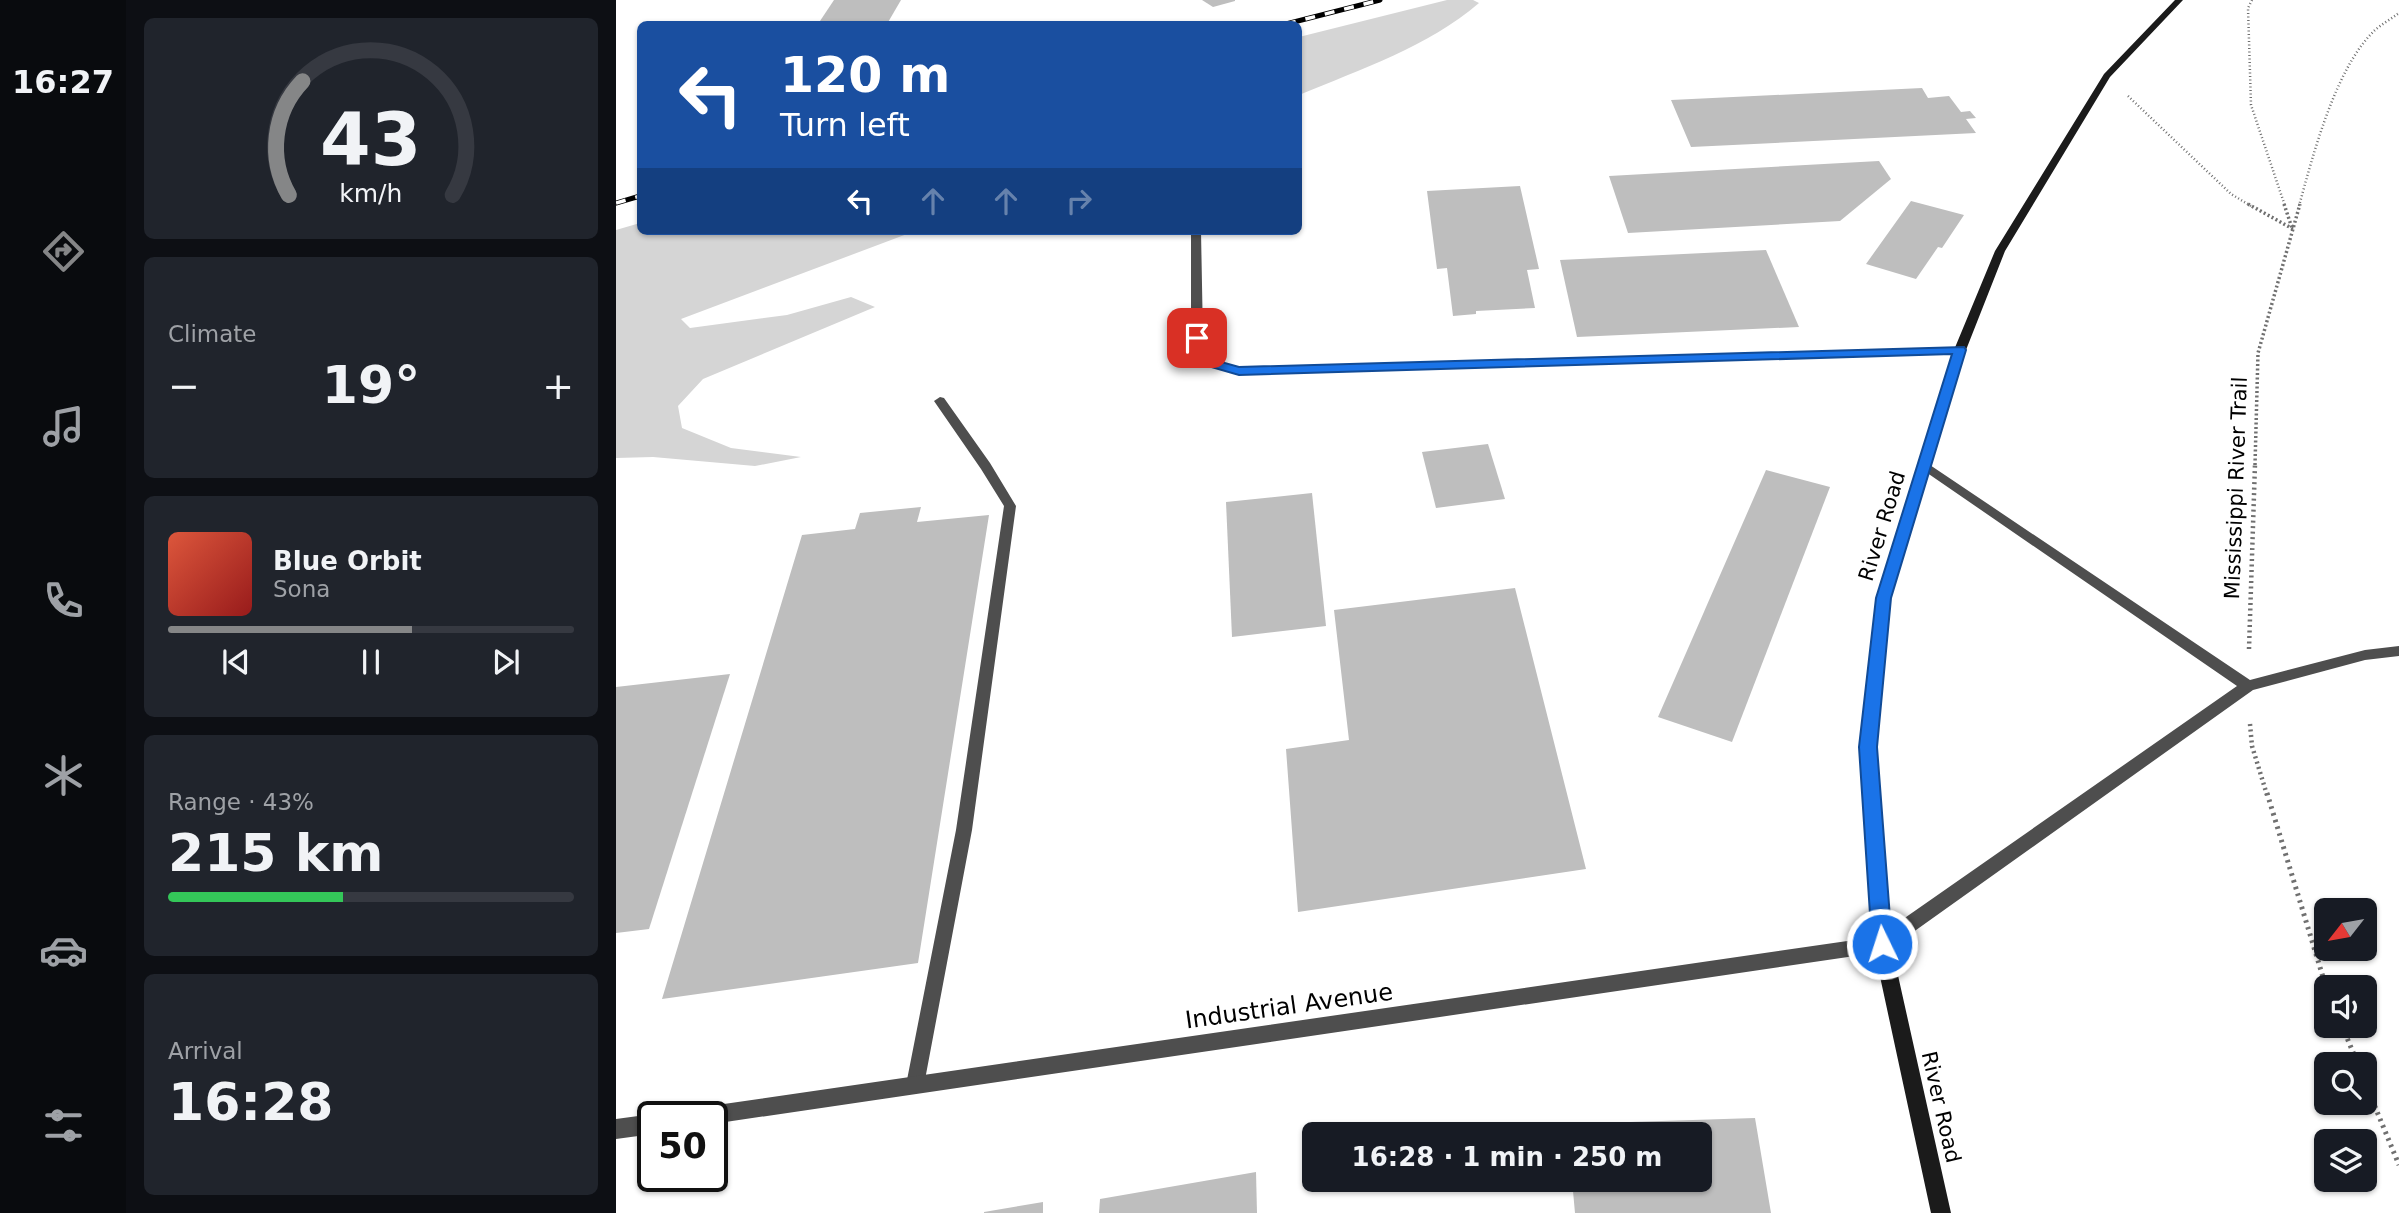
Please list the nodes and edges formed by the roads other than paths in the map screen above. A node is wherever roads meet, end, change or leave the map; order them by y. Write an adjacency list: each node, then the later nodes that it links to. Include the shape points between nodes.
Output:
1 (2179, 0): 3 (main road, River Road, via 2107,76 2000,251)
2 (1196, 235): 3 (street, via 1197,338 1216,365 1239,371)
3 (1960, 350): 5 (main road, River Road)
4 (940, 401): 9 (street, via 994,475 1010,506 964,830)
5 (1924, 465): 7 (street); 8 (main road, River Road, via 1884,598 1868,747)
6 (2399, 651): 7 (street, via 2365,655)
7 (2248, 686): 8 (street)
8 (1882, 944): 9 (street, Industrial Avenue); 13 (main road, River Road)
9 (915, 1085): 10 (street, Industrial Avenue)
10 (728, 1112)
11 (637, 1126): 12 (street)
12 (616, 1129)
13 (1941, 1213)

